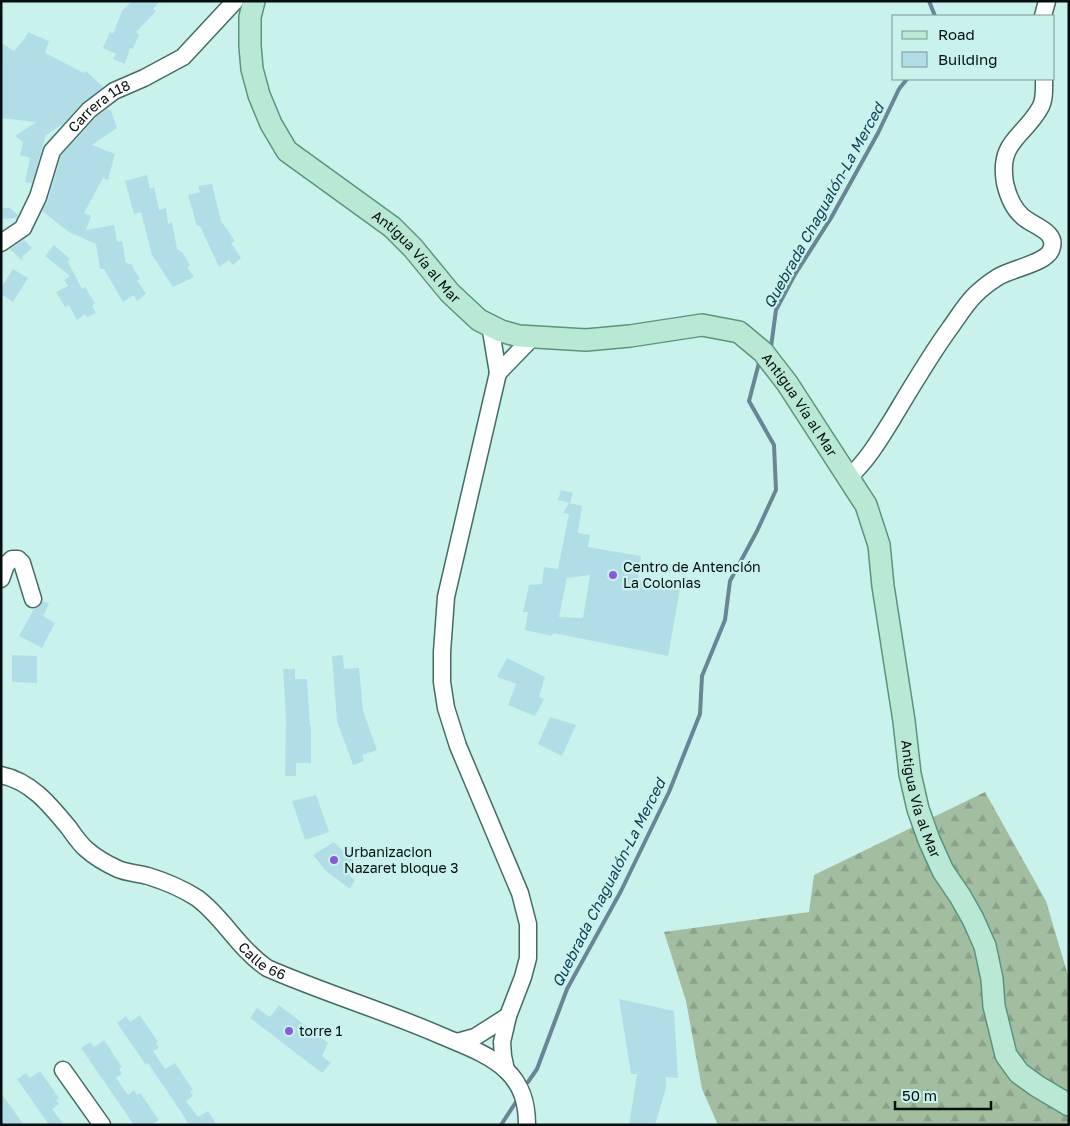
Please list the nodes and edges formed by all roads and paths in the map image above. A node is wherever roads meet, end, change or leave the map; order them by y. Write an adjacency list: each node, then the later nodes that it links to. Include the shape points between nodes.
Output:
1 (235, 1): 6 (street, Carrera 118, via 183,58 114,91 89,110 52,151 38,197 23,228)
2 (254, 1): 7 (main road, Antigua Vía al Mar, via 250,18 252,69 259,95 287,151 392,227 450,294 479,320)
3 (1047, 1): 4 (street)
4 (1043, 15)
5 (1044, 80): 10 (street, via 1041,107 1011,142 1004,173 1016,210 1048,232 1052,249 1046,258 999,276 968,302 874,447)
6 (1, 243)
7 (490, 325): 8 (main road, Antigua Vía al Mar, via 501,331); 9 (street)
8 (533, 337): 9 (street); 10 (main road, Antigua Vía al Mar, via 586,340 702,325 739,332 763,352 787,384)
9 (498, 373): 14 (street, via 446,597 442,682 458,746 516,884 528,924 528,958)
10 (848, 478): 18 (main road, Antigua Vía al Mar, via 866,505 879,546 910,774 918,809 943,871 973,919 985,946 1006,1055 1019,1073)
11 (1, 579): 12 (street, via 12,559 18,560 22,563)
12 (34, 599)
13 (1, 775): 15 (street, Calle 66, via 29,786 52,807 84,848 101,860 119,869 165,882 197,898 253,958 267,968)
14 (508, 1016): 15 (street, via 475,1036); 17 (street, via 502,1042)
15 (457, 1042): 17 (street, Calle 66)
16 (63, 1070): 19 (street)
17 (506, 1070): 20 (street, Calle 66, via 524,1097)
18 (1069, 1105)
19 (102, 1125)
20 (527, 1125)

